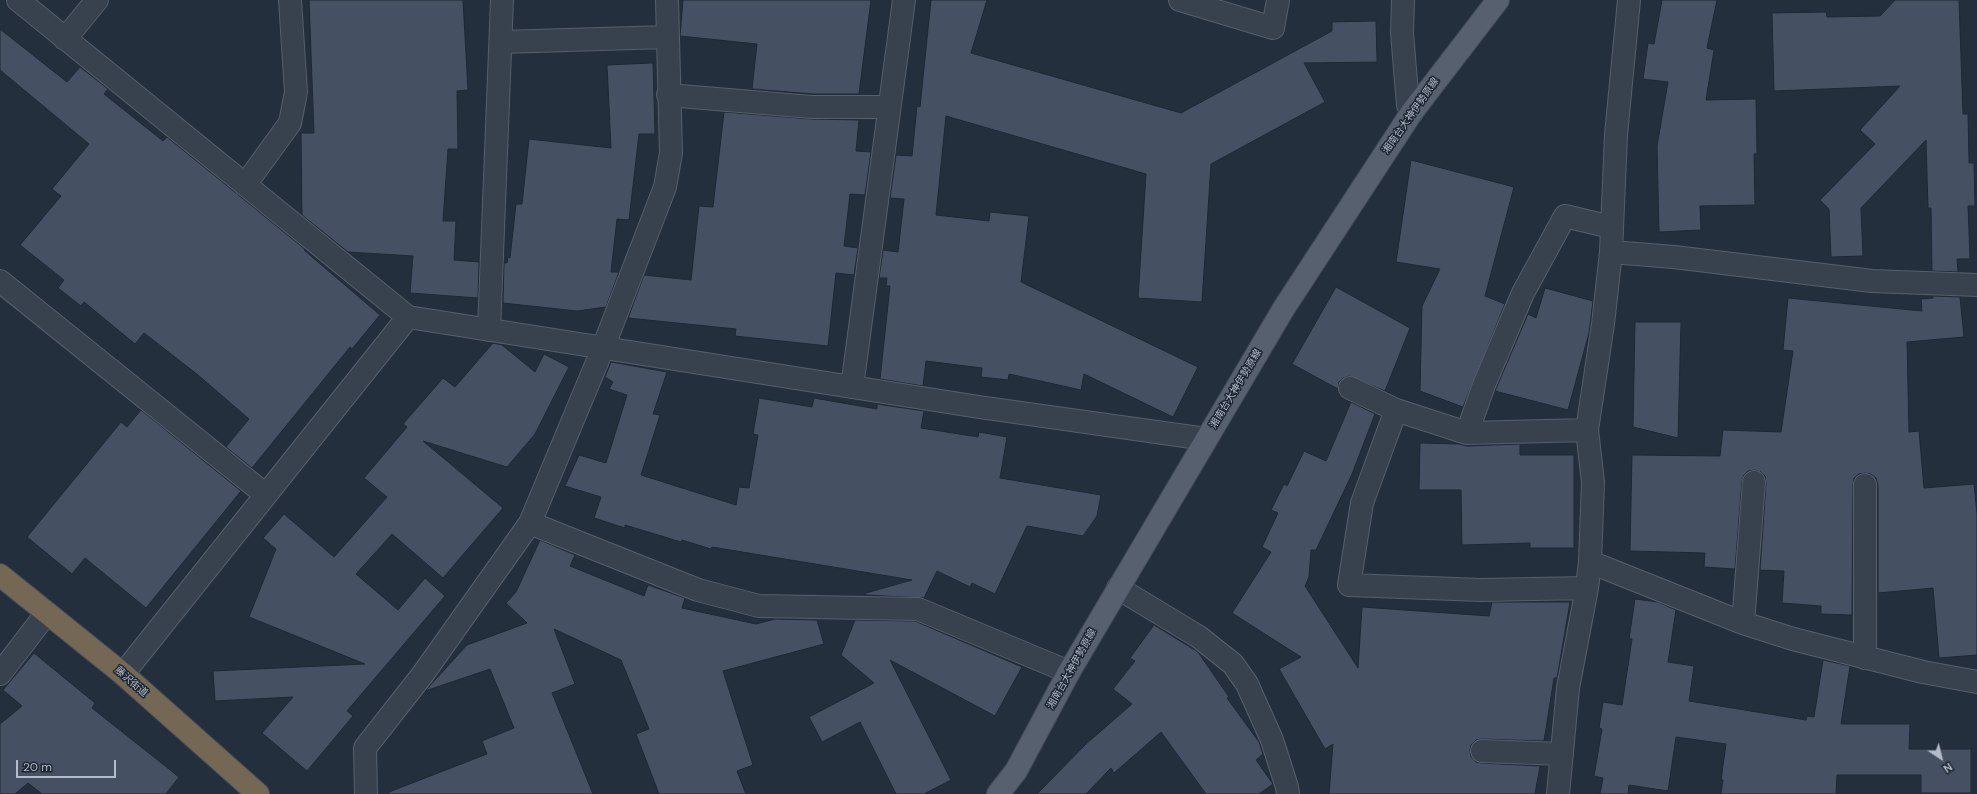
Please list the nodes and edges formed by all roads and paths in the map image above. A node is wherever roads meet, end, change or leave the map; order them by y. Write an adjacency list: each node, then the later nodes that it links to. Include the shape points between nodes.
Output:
1 (18, 0): 13 (street)
2 (97, 0): 13 (street)
3 (290, 0): 18 (street, via 296,92 290,123)
4 (502, 0): 14 (street)
5 (667, 0): 12 (street)
6 (904, 0): 16 (street)
7 (1180, 0): 8 (street, via 1273,28)
8 (1278, 0)
9 (1403, 0): 17 (street, via 1402,33 1408,105)
10 (1498, 0): 17 (main road, 湘南台大神伊勢原線)
11 (1629, 0): 19 (street, via 1616,136)
12 (667, 37): 14 (street); 15 (street)
13 (65, 39): 18 (street)
14 (501, 42): 24 (street)
15 (668, 95): 16 (street, via 812,107); 25 (street, via 671,153 665,187)
16 (889, 107): 26 (street)
17 (1412, 112): 31 (main road, 湘南台大神伊勢原線, via 1284,308)
18 (245, 185): 23 (street)
19 (1611, 227): 20 (street); 30 (street, via 1565,216 1523,293 1484,385)
20 (1611, 252): 22 (street, via 1872,281); 29 (street)
21 (0, 281): 34 (street)
22 (1977, 285)
23 (408, 317): 24 (street); 34 (street)
24 (489, 330): 25 (street)
25 (603, 348): 26 (street); 35 (street)
26 (852, 387): 31 (street)
27 (1350, 388): 28 (street)
28 (1396, 410): 30 (street); 39 (street, via 1362,503 1349,585 1481,590)
29 (1587, 430): 30 (street); 36 (street, via 1593,482)
30 (1467, 433)
31 (1206, 439): 38 (main road, 湘南台大神伊勢原線)
32 (1754, 482): 41 (street)
33 (1865, 485): 42 (street)
34 (266, 495): 45 (street)
35 (530, 523): 43 (street, via 698,590 759,606 918,609); 50 (street, via 423,674 364,748)
36 (1590, 562): 39 (street); 41 (street)
37 (0, 575): 40 (highway, 藤沢街道)
38 (1118, 588): 43 (main road, 湘南台大神伊勢原線); 52 (street, via 1198,637 1233,664 1247,684 1272,740)
39 (1587, 588): 48 (street, via 1568,688)
40 (46, 614): 44 (street); 45 (highway, 藤沢街道)
41 (1743, 623): 42 (street)
42 (1865, 658): 46 (street)
43 (1069, 672): 51 (main road, 湘南台大神伊勢原線, via 1016,771)
44 (0, 674)
45 (123, 674): 49 (highway, 藤沢街道)
46 (1977, 682)
47 (1482, 751): 48 (street)
48 (1562, 754): 53 (street)
49 (258, 794)
50 (366, 794)
51 (998, 794)
52 (1288, 794)
53 (1558, 794)

